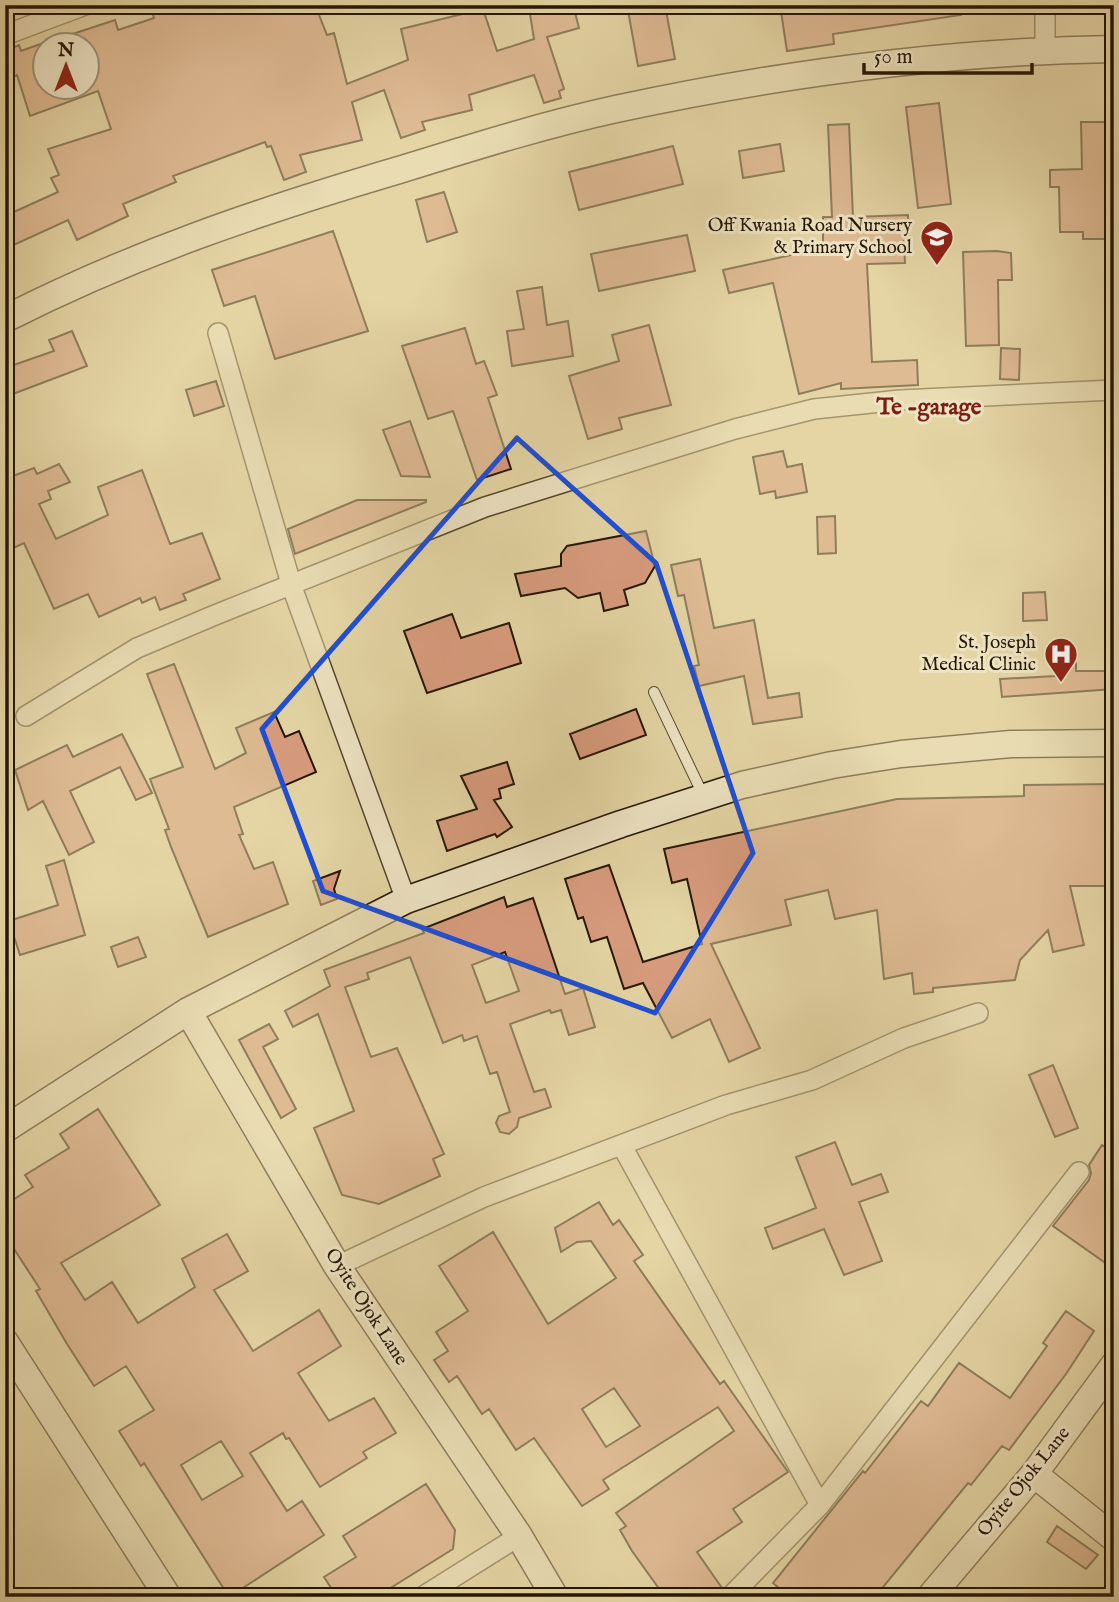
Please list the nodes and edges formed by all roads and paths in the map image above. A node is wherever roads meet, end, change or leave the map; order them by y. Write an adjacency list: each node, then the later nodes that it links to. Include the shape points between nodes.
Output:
1 (85, 5): 3 (street)
2 (1045, 5): 5 (street)
3 (5, 35)
4 (1114, 49): 5 (street)
5 (1045, 50): 6 (street, via 885,64 746,84 614,110 252,213 130,260)
6 (5, 319)
7 (218, 332): 9 (street)
8 (1114, 390): 9 (street, via 900,400 814,409 485,507)
9 (292, 587): 11 (street, via 137,648); 14 (street)
10 (654, 692): 13 (lane)
11 (26, 716)
12 (1114, 743): 13 (street, via 1011,744 901,754 819,768)
13 (704, 798): 14 (street)
14 (406, 900): 15 (street)
15 (188, 1011): 17 (street); 20 (street, Oyite Ojok Lane)
16 (978, 1013): 18 (street, via 904,1038 813,1080 726,1105)
17 (5, 1129)
18 (622, 1146): 20 (street, via 484,1197); 24 (street)
19 (1079, 1172): 24 (street)
20 (337, 1266): 25 (street, Oyite Ojok Lane)
21 (6, 1347): 27 (street)
22 (1114, 1365): 23 (street, Oyite Ojok Lane)
23 (1034, 1474): 26 (street); 31 (street, Oyite Ojok Lane)
24 (820, 1505): 30 (street)
25 (519, 1536): 28 (street); 29 (street, Oyite Ojok Lane)
26 (1114, 1538)
27 (168, 1597)
28 (422, 1597)
29 (555, 1597)
30 (730, 1597)
31 (930, 1597)

